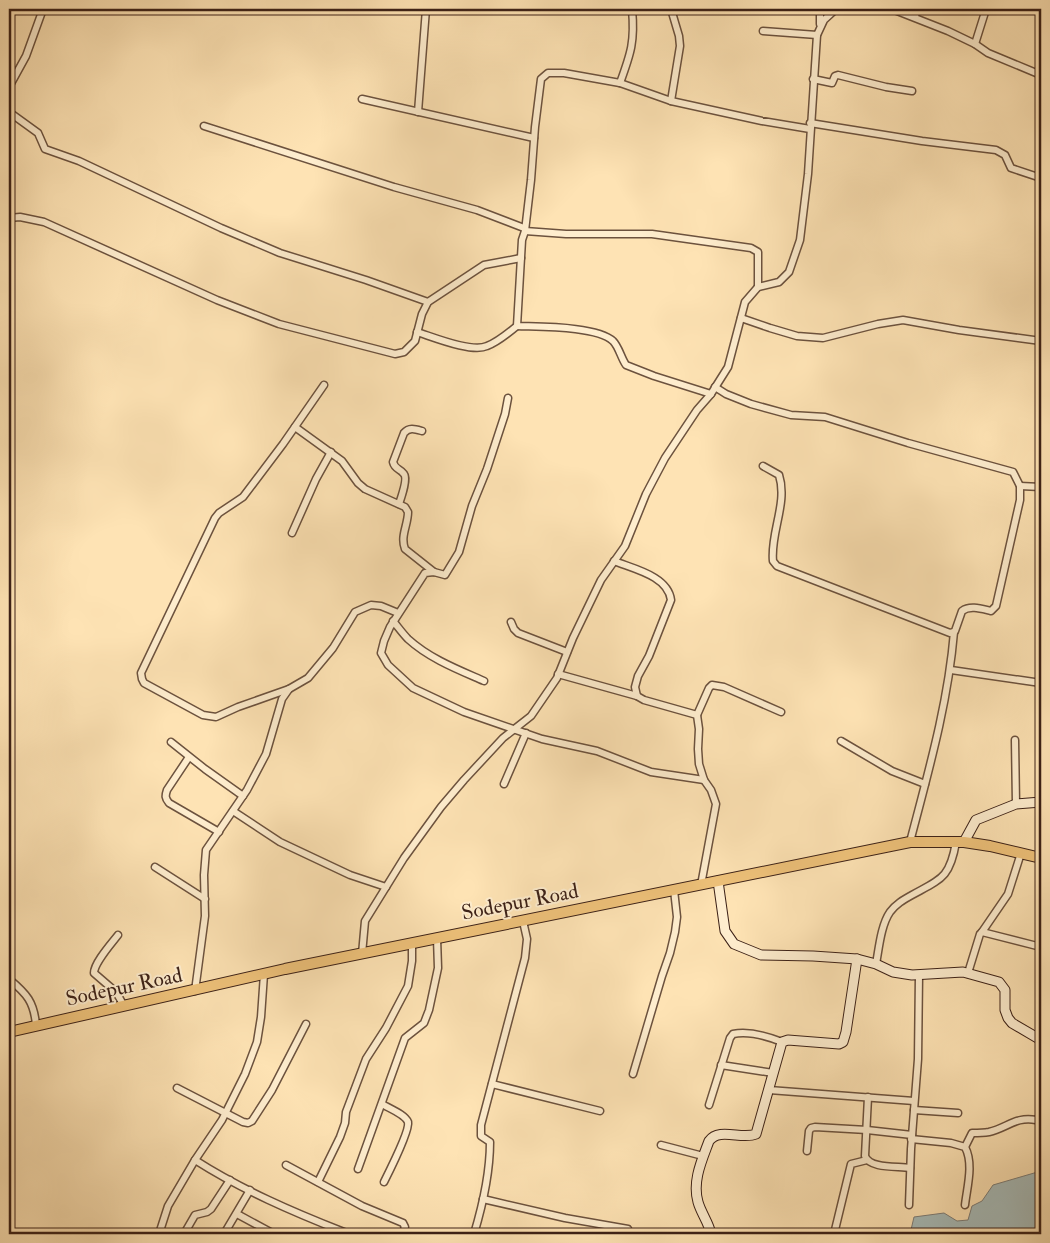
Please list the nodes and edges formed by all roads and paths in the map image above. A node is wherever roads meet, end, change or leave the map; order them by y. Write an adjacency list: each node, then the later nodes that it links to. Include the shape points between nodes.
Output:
1 (43, 9): 18 (street, via 26,56)
2 (426, 9): 23 (street)
3 (632, 9): 17 (street, via 631,53)
4 (671, 9): 21 (street, via 680,46)
5 (820, 9): 11 (street)
6 (836, 9): 11 (street)
7 (892, 9): 10 (street)
8 (917, 9): 10 (street)
9 (986, 9): 14 (street)
10 (915, 16): 14 (street)
11 (820, 28): 13 (street)
12 (763, 31): 13 (street)
13 (817, 35): 16 (street)
14 (975, 44): 15 (street, via 988,53)
15 (1041, 75)
16 (813, 79): 19 (street, via 832,84 838,76); 25 (street)
17 (620, 83): 21 (street); 26 (street, via 548,73 541,79)
18 (9, 88)
19 (912, 91)
20 (362, 99): 23 (street)
21 (671, 101): 25 (street, via 762,121)
22 (9, 112): 32 (street, via 38,133 45,149 79,161 280,253)
23 (418, 112): 26 (street)
24 (204, 126): 29 (street, via 477,210)
25 (810, 126): 27 (street, via 996,150 1004,155 1011,168); 31 (street, via 800,240 789,272 779,282)
26 (534, 138): 29 (street)
27 (1041, 178)
28 (9, 218): 35 (street, via 44,222 217,300 280,324 395,354 404,352 415,340)
29 (524, 230): 30 (street); 31 (street, via 566,234 652,234 751,248 758,252)
30 (521, 258): 32 (street, via 484,265); 34 (street)
31 (758, 287): 33 (street, via 745,302)
32 (428, 302): 35 (street)
33 (741, 318): 36 (street, via 797,336 823,338 903,320); 38 (street, via 728,367)
34 (518, 326): 35 (street, via 483,347 458,345); 39 (street, via 566,328 607,337 615,343 626,365)
35 (417, 332)
36 (1041, 340)
37 (324, 384): 41 (street)
38 (716, 387): 39 (street); 45 (street, via 751,404 825,418 998,467 1013,472)
39 (711, 394): 49 (street, via 665,458 625,546)
40 (508, 398): 50 (street, via 459,552 445,575)
41 (295, 427): 43 (street); 60 (street, via 242,497 215,518 141,674 144,683 203,715 216,717)
42 (422, 430): 47 (street, via 407,430 395,454 394,466 406,477)
43 (331, 452): 47 (street, via 365,489); 48 (street)
44 (763, 466): 54 (street, via 779,475 782,484 772,550 772,561 777,566)
45 (1020, 486): 46 (street); 54 (street, via 1020,500 996,606 991,611 963,609)
46 (1041, 487)
47 (399, 504): 50 (street, via 408,512 402,544 404,549)
48 (292, 533)
49 (614, 561): 55 (street, via 601,580); 61 (street, via 664,584 670,594 671,600 638,676)
50 (434, 572): 51 (street, via 425,573)
51 (398, 613): 52 (street); 60 (street, via 371,605 355,612 333,648 308,678)
52 (393, 621): 58 (street, via 409,639 445,664); 64 (street, via 382,653 388,665 413,688 464,712)
53 (511, 622): 55 (street, via 518,632)
54 (954, 632): 56 (street)
55 (567, 652): 57 (street)
56 (951, 670): 59 (street); 72 (street)
57 (558, 674): 61 (street); 64 (street, via 531,716)
58 (484, 682)
59 (1041, 683)
60 (289, 689): 73 (street, via 282,699 266,754)
61 (637, 696): 63 (street)
62 (781, 712): 63 (street, via 716,685 709,688)
63 (697, 716): 70 (street, via 699,764)
64 (516, 730): 65 (street); 85 (street, via 503,738 441,807)
65 (526, 733): 70 (street, via 561,744 597,750 651,772); 71 (street)
66 (1015, 740): 75 (street)
67 (841, 741): 72 (street, via 892,772)
68 (171, 742): 69 (street)
69 (189, 757): 73 (street); 77 (street, via 167,790 166,800)
70 (704, 780): 84 (street, via 716,804)
71 (504, 784)
72 (925, 784): 78 (street)
73 (243, 796): 76 (street)
74 (1041, 802): 75 (street)
75 (1016, 804): 79 (street, via 976,820)
76 (233, 810): 77 (street); 85 (street, via 280,842 350,876)
77 (218, 832): 87 (street, via 206,850)
78 (910, 842): 79 (main road, Sodepur Road); 83 (main road, Sodepur Road)
79 (960, 842): 80 (main road, Sodepur Road); 96 (street, via 943,878 900,902 889,913)
80 (1021, 853): 81 (main road, Sodepur Road); 89 (street, via 1008,894)
81 (1041, 858)
82 (154, 867): 87 (street)
83 (718, 881): 84 (main road, Sodepur Road); 95 (street, via 725,931 734,944 761,955)
84 (701, 885): 86 (main road, Sodepur Road)
85 (386, 887): 94 (street, via 365,921)
86 (674, 890): 88 (main road, Sodepur Road); 110 (street, via 677,917 674,939)
87 (205, 899): 101 (street)
88 (523, 921): 91 (main road, Sodepur Road); 111 (street, via 527,940 525,958)
89 (982, 932): 93 (street); 97 (street)
90 (118, 935): 102 (street, via 94,973 116,992)
91 (437, 938): 92 (main road, Sodepur Road); 116 (street, via 438,968 429,1010 424,1023 405,1038)
92 (412, 944): 94 (main road, Sodepur Road); 135 (street, via 408,986 366,1059 340,1137)
93 (1041, 947)
94 (362, 954): 98 (main road, Sodepur Road)
95 (856, 960): 96 (street); 107 (street, via 843,1042)
96 (876, 964): 99 (street, via 893,972)
97 (968, 973): 99 (street); 106 (street, via 999,982 1005,990 1008,1018)
98 (264, 974): 101 (main road, Sodepur Road); 120 (street, via 257,1042)
99 (918, 974): 115 (street, via 918,1059)
100 (9, 979): 104 (street, via 22,989 34,1008)
101 (196, 991): 102 (main road, Sodepur Road)
102 (124, 1006): 104 (main road, Sodepur Road)
103 (306, 1024): 120 (street, via 252,1121 243,1122)
104 (36, 1025): 105 (main road, Sodepur Road)
105 (9, 1032)
106 (1041, 1040)
107 (782, 1042): 108 (street, via 753,1034 733,1034); 109 (street)
108 (721, 1065): 109 (street); 117 (street)
109 (773, 1073): 113 (street)
110 (633, 1074)
111 (492, 1084): 119 (street); 138 (street, via 481,1125 481,1136 490,1142)
112 (177, 1088): 120 (street)
113 (769, 1090): 114 (street); 128 (street, via 756,1134 711,1137)
114 (868, 1097): 115 (street); 123 (street)
115 (914, 1100): 118 (street)
116 (382, 1104): 133 (street); 136 (street, via 408,1122)
117 (708, 1105)
118 (914, 1110): 121 (street); 124 (street)
119 (600, 1111)
120 (226, 1113): 129 (street)
121 (958, 1113)
122 (1041, 1116): 126 (street, via 1036,1120 1020,1119 990,1132 972,1134)
123 (866, 1130): 124 (street); 127 (street, via 811,1128); 130 (street)
124 (912, 1137): 126 (street); 132 (street)
125 (661, 1145): 128 (street)
126 (965, 1147): 140 (street, via 969,1171)
127 (806, 1152)
128 (703, 1156): 150 (street, via 696,1188)
129 (195, 1160): 134 (street); 143 (street, via 168,1206)
130 (867, 1160): 132 (street, via 873,1164); 151 (street, via 851,1164)
131 (286, 1165): 135 (street)
132 (910, 1168): 139 (street)
133 (358, 1169)
134 (230, 1180): 137 (street); 144 (street, via 211,1208 195,1215)
135 (318, 1182): 148 (street, via 362,1206 403,1223)
136 (384, 1182)
137 (250, 1190): 141 (street); 147 (street)
138 (483, 1199): 142 (street); 149 (street)
139 (909, 1205)
140 (965, 1205)
141 (237, 1214): 145 (street); 146 (street)
142 (628, 1229)
143 (158, 1234)
144 (184, 1234)
145 (224, 1234)
146 (274, 1234)
147 (346, 1234)
148 (402, 1234)
149 (477, 1234)
150 (711, 1234)
151 (834, 1234)

